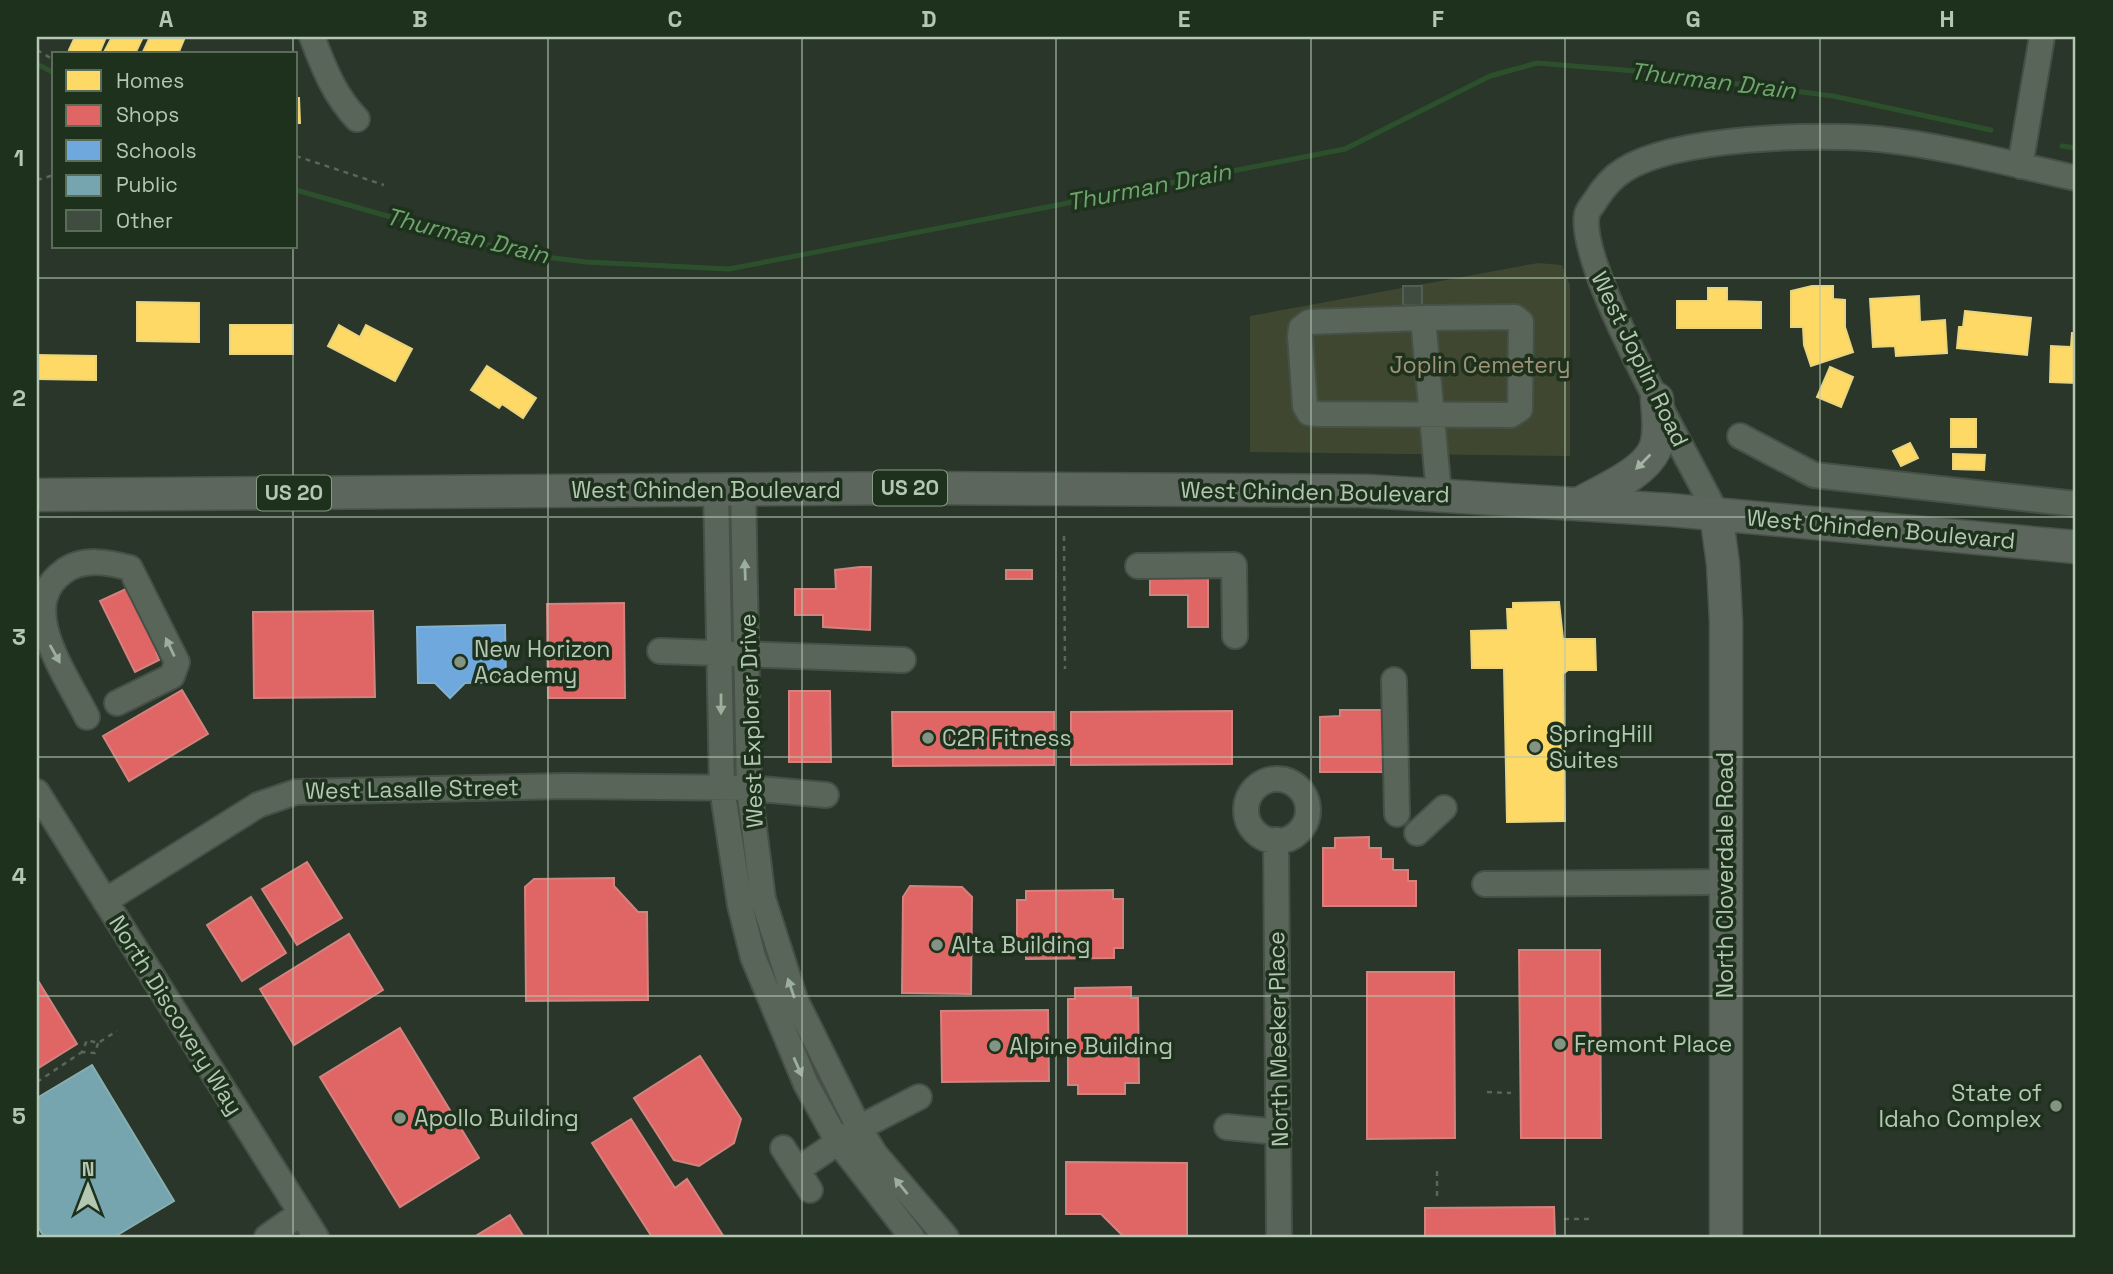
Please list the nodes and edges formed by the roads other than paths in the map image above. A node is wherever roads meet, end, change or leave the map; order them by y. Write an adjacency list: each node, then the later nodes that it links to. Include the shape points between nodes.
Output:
1 (312, 37): 3 (street, via 341,102)
2 (2042, 37): 4 (street)
3 (357, 119)
4 (2020, 166): 5 (street, West Joplin Road); 7 (street, West Joplin Road, via 1878,139 1797,137 1687,149 1624,169 1604,186 1587,214 1590,252)
5 (2076, 178)
6 (1423, 318): 8 (street); 8 (street, via 1515,317 1521,322 1520,409 1511,415); 8 (street, via 1309,322 1301,328 1300,337 1305,406 1309,413)
7 (1643, 387): 13 (main road, one-way to 13, via 1659,431 1655,450 1640,468); 15 (street, West Joplin Road)
8 (1432, 413): 11 (street)
9 (1740, 436): 14 (street, via 1814,475)
10 (730, 489): 11 (main road, West Chinden Boulevard / US 20, via 1101,488); 12 (main road, West Chinden Boulevard / US 20); 20 (street, West Explorer Drive); 21 (street, West Explorer Drive, one-way to 10)
11 (1439, 494): 13 (main road, West Chinden Boulevard / US 20)
12 (37, 495)
13 (1579, 504): 15 (main road, West Chinden Boulevard)
14 (2076, 504)
15 (1716, 513): 16 (main road, West Chinden Boulevard); 34 (main road, North Cloverdale Road, via 1726,621)
16 (2076, 547)
17 (1138, 566): 18 (street, via 1234,565)
18 (1234, 636)
19 (660, 651): 20 (street)
20 (721, 653): 21 (street); 26 (street, West Explorer Drive, one-way to 26)
21 (748, 653): 22 (street); 27 (street, West Explorer Drive)
22 (903, 660)
23 (1394, 680): 31 (street)
24 (117, 703): 25 (street, one-way to 25, via 172,676 177,662 130,568 84,562 49,582 41,600 48,641)
25 (87, 717)
26 (722, 788): 27 (street, West Lasalle Street); 36 (street, West Lasalle Street, via 544,786 296,792 258,805); 41 (street, West Explorer Drive, one-way to 41, via 753,957 806,1084)
27 (749, 788): 29 (street, West Lasalle Street); 39 (street, West Explorer Drive, one-way to 27, via 788,980 763,899)
28 (37, 792): 36 (street, North Discovery Way)
29 (827, 795)
30 (1444, 808): 32 (street)
31 (1397, 814)
32 (1417, 833)
33 (1276, 841): 40 (street, North Meeker Place)
34 (1725, 881): 35 (street); 49 (main road, North Cloverdale Road)
35 (1485, 884)
36 (105, 901): 43 (street, North Discovery Way)
37 (919, 1097): 39 (street)
38 (1227, 1127): 40 (street)
39 (859, 1128): 41 (street); 47 (street, West Explorer Drive, one-way to 39, via 899,1184)
40 (1279, 1132): 48 (street, North Meeker Place)
41 (838, 1142): 42 (street, via 803,1180); 46 (street, West Explorer Drive)
42 (783, 1148)
43 (301, 1213): 44 (street); 45 (street, North Discovery Way)
44 (267, 1237)
45 (316, 1237)
46 (912, 1237)
47 (946, 1237)
48 (1279, 1237)
49 (1726, 1237)

